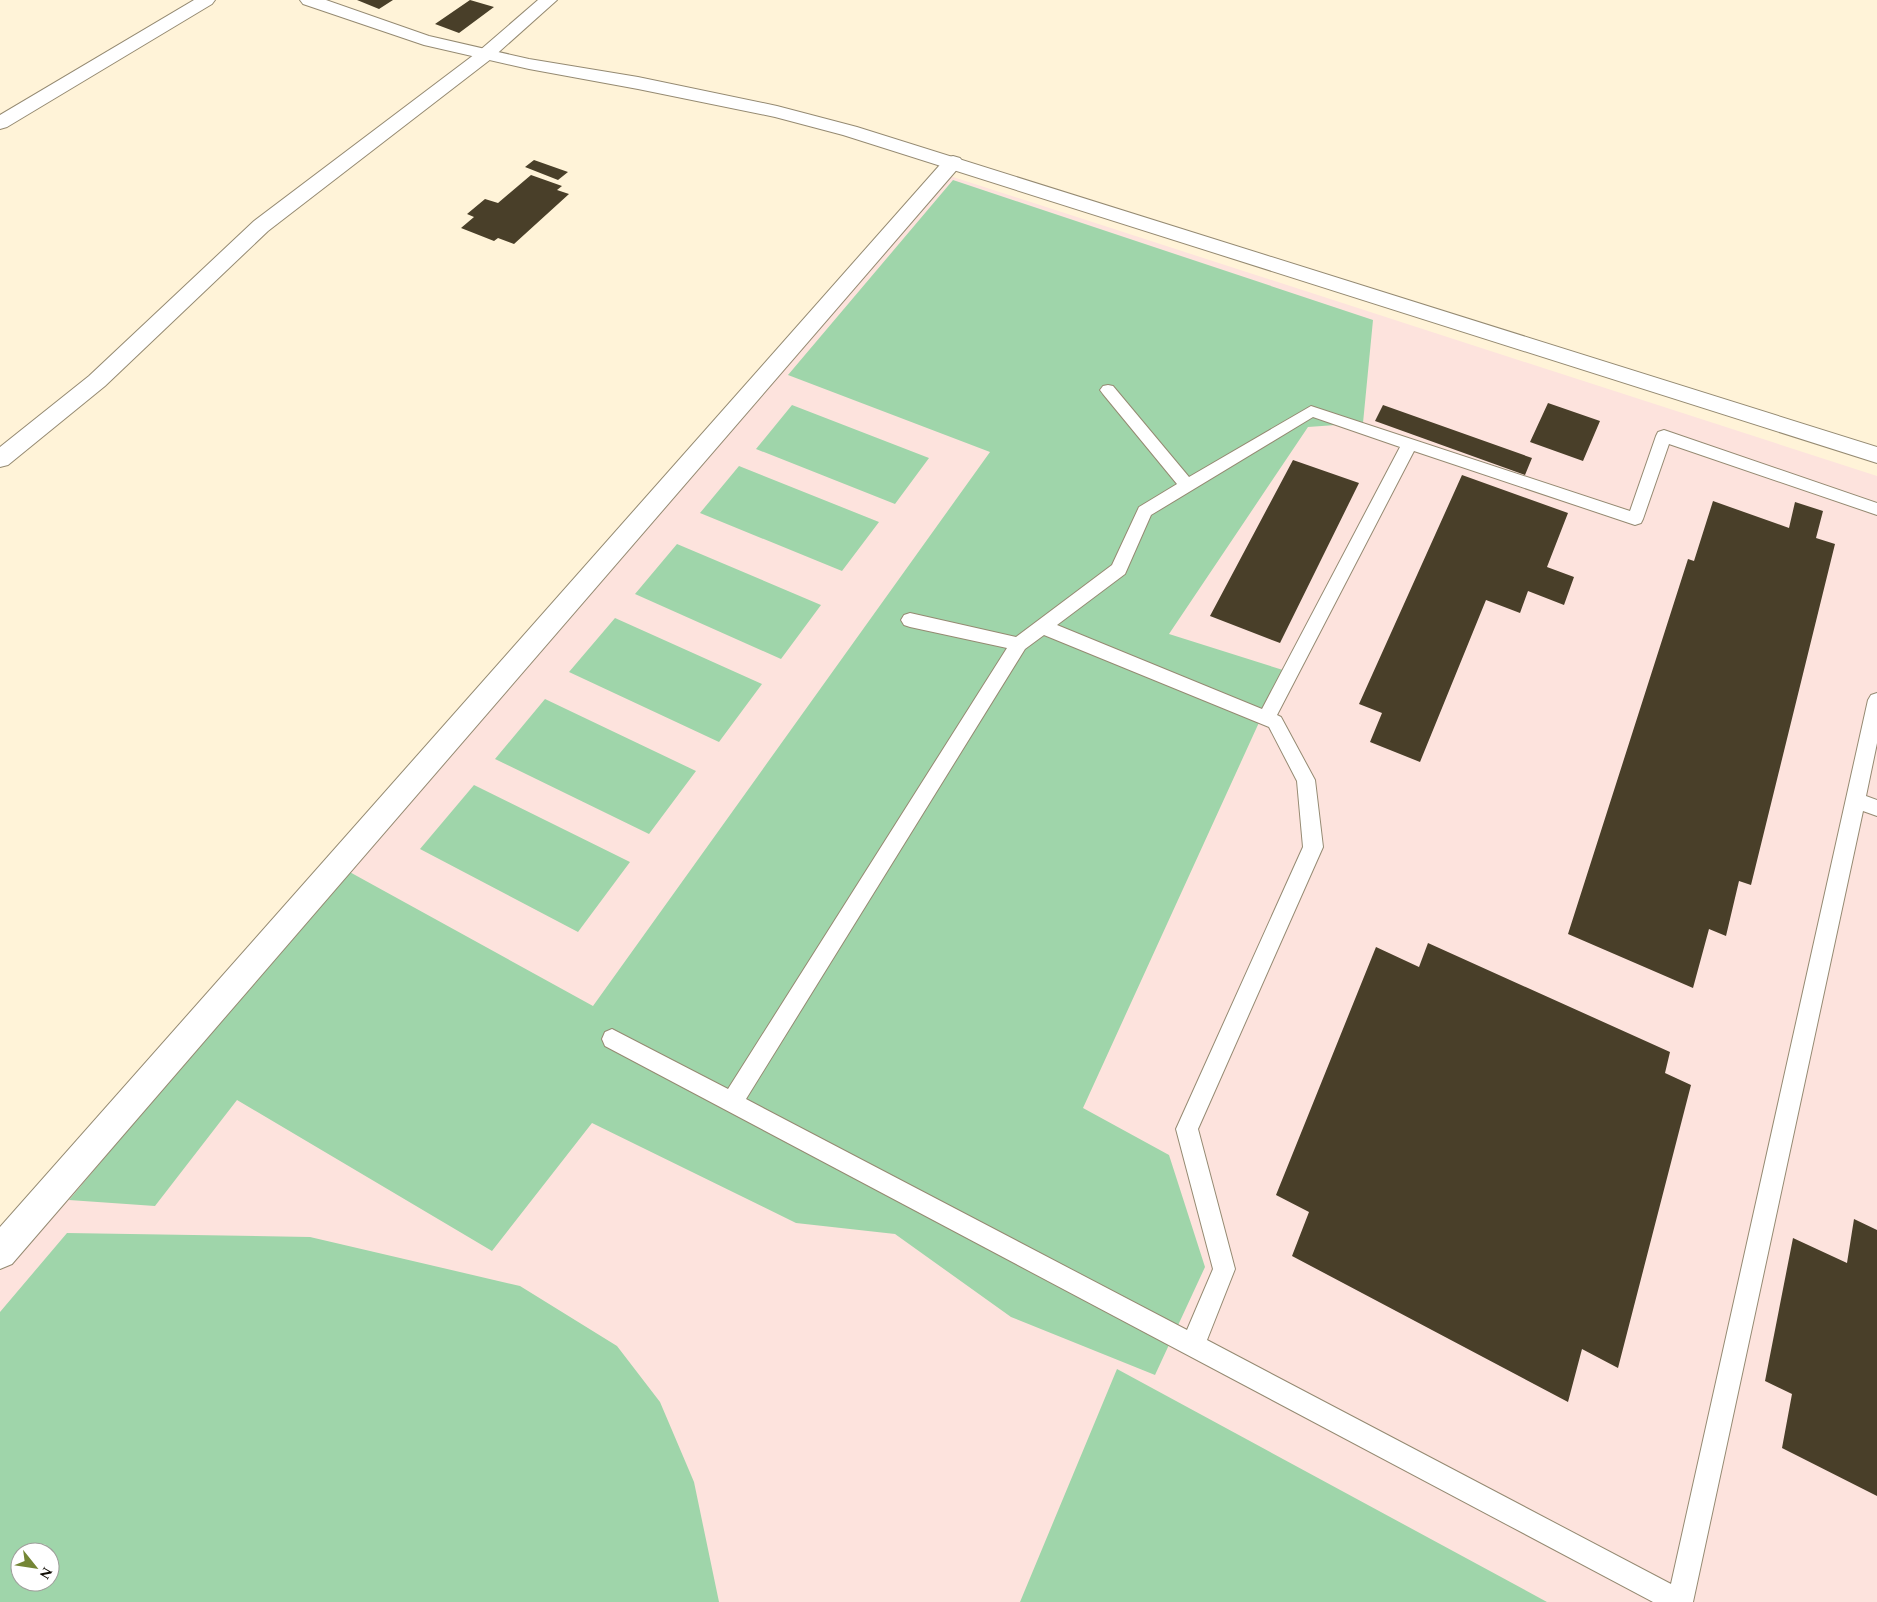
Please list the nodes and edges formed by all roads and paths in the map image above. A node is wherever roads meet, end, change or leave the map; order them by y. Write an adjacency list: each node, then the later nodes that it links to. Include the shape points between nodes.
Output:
1 (206, 0): 5 (street)
2 (309, 0): 4 (street, via 424,40)
3 (548, 0): 4 (street)
4 (485, 55): 6 (street, via 777,112); 10 (street, via 261,226 97,381)
5 (0, 122)
6 (953, 162): 9 (street); 22 (street)
7 (1108, 390): 11 (lane)
8 (1410, 443): 11 (lane, via 1311,411); 12 (lane, via 1634,518 1664,436); 17 (lane)
9 (1877, 455)
10 (0, 459)
11 (1188, 486): 14 (lane, via 1145,511 1119,569)
12 (1877, 509)
13 (910, 620): 15 (lane)
14 (1042, 627): 15 (lane); 17 (lane)
15 (1020, 644): 21 (lane)
16 (1877, 700): 18 (lane)
17 (1266, 718): 23 (lane, via 1275,722 1306,780 1313,848 1187,1129 1224,1269)
18 (1856, 800): 19 (lane); 24 (lane)
19 (1877, 808)
20 (612, 1039): 21 (lane)
21 (732, 1102): 23 (lane)
22 (0, 1252)
23 (1193, 1345): 24 (lane)
24 (1680, 1602)

